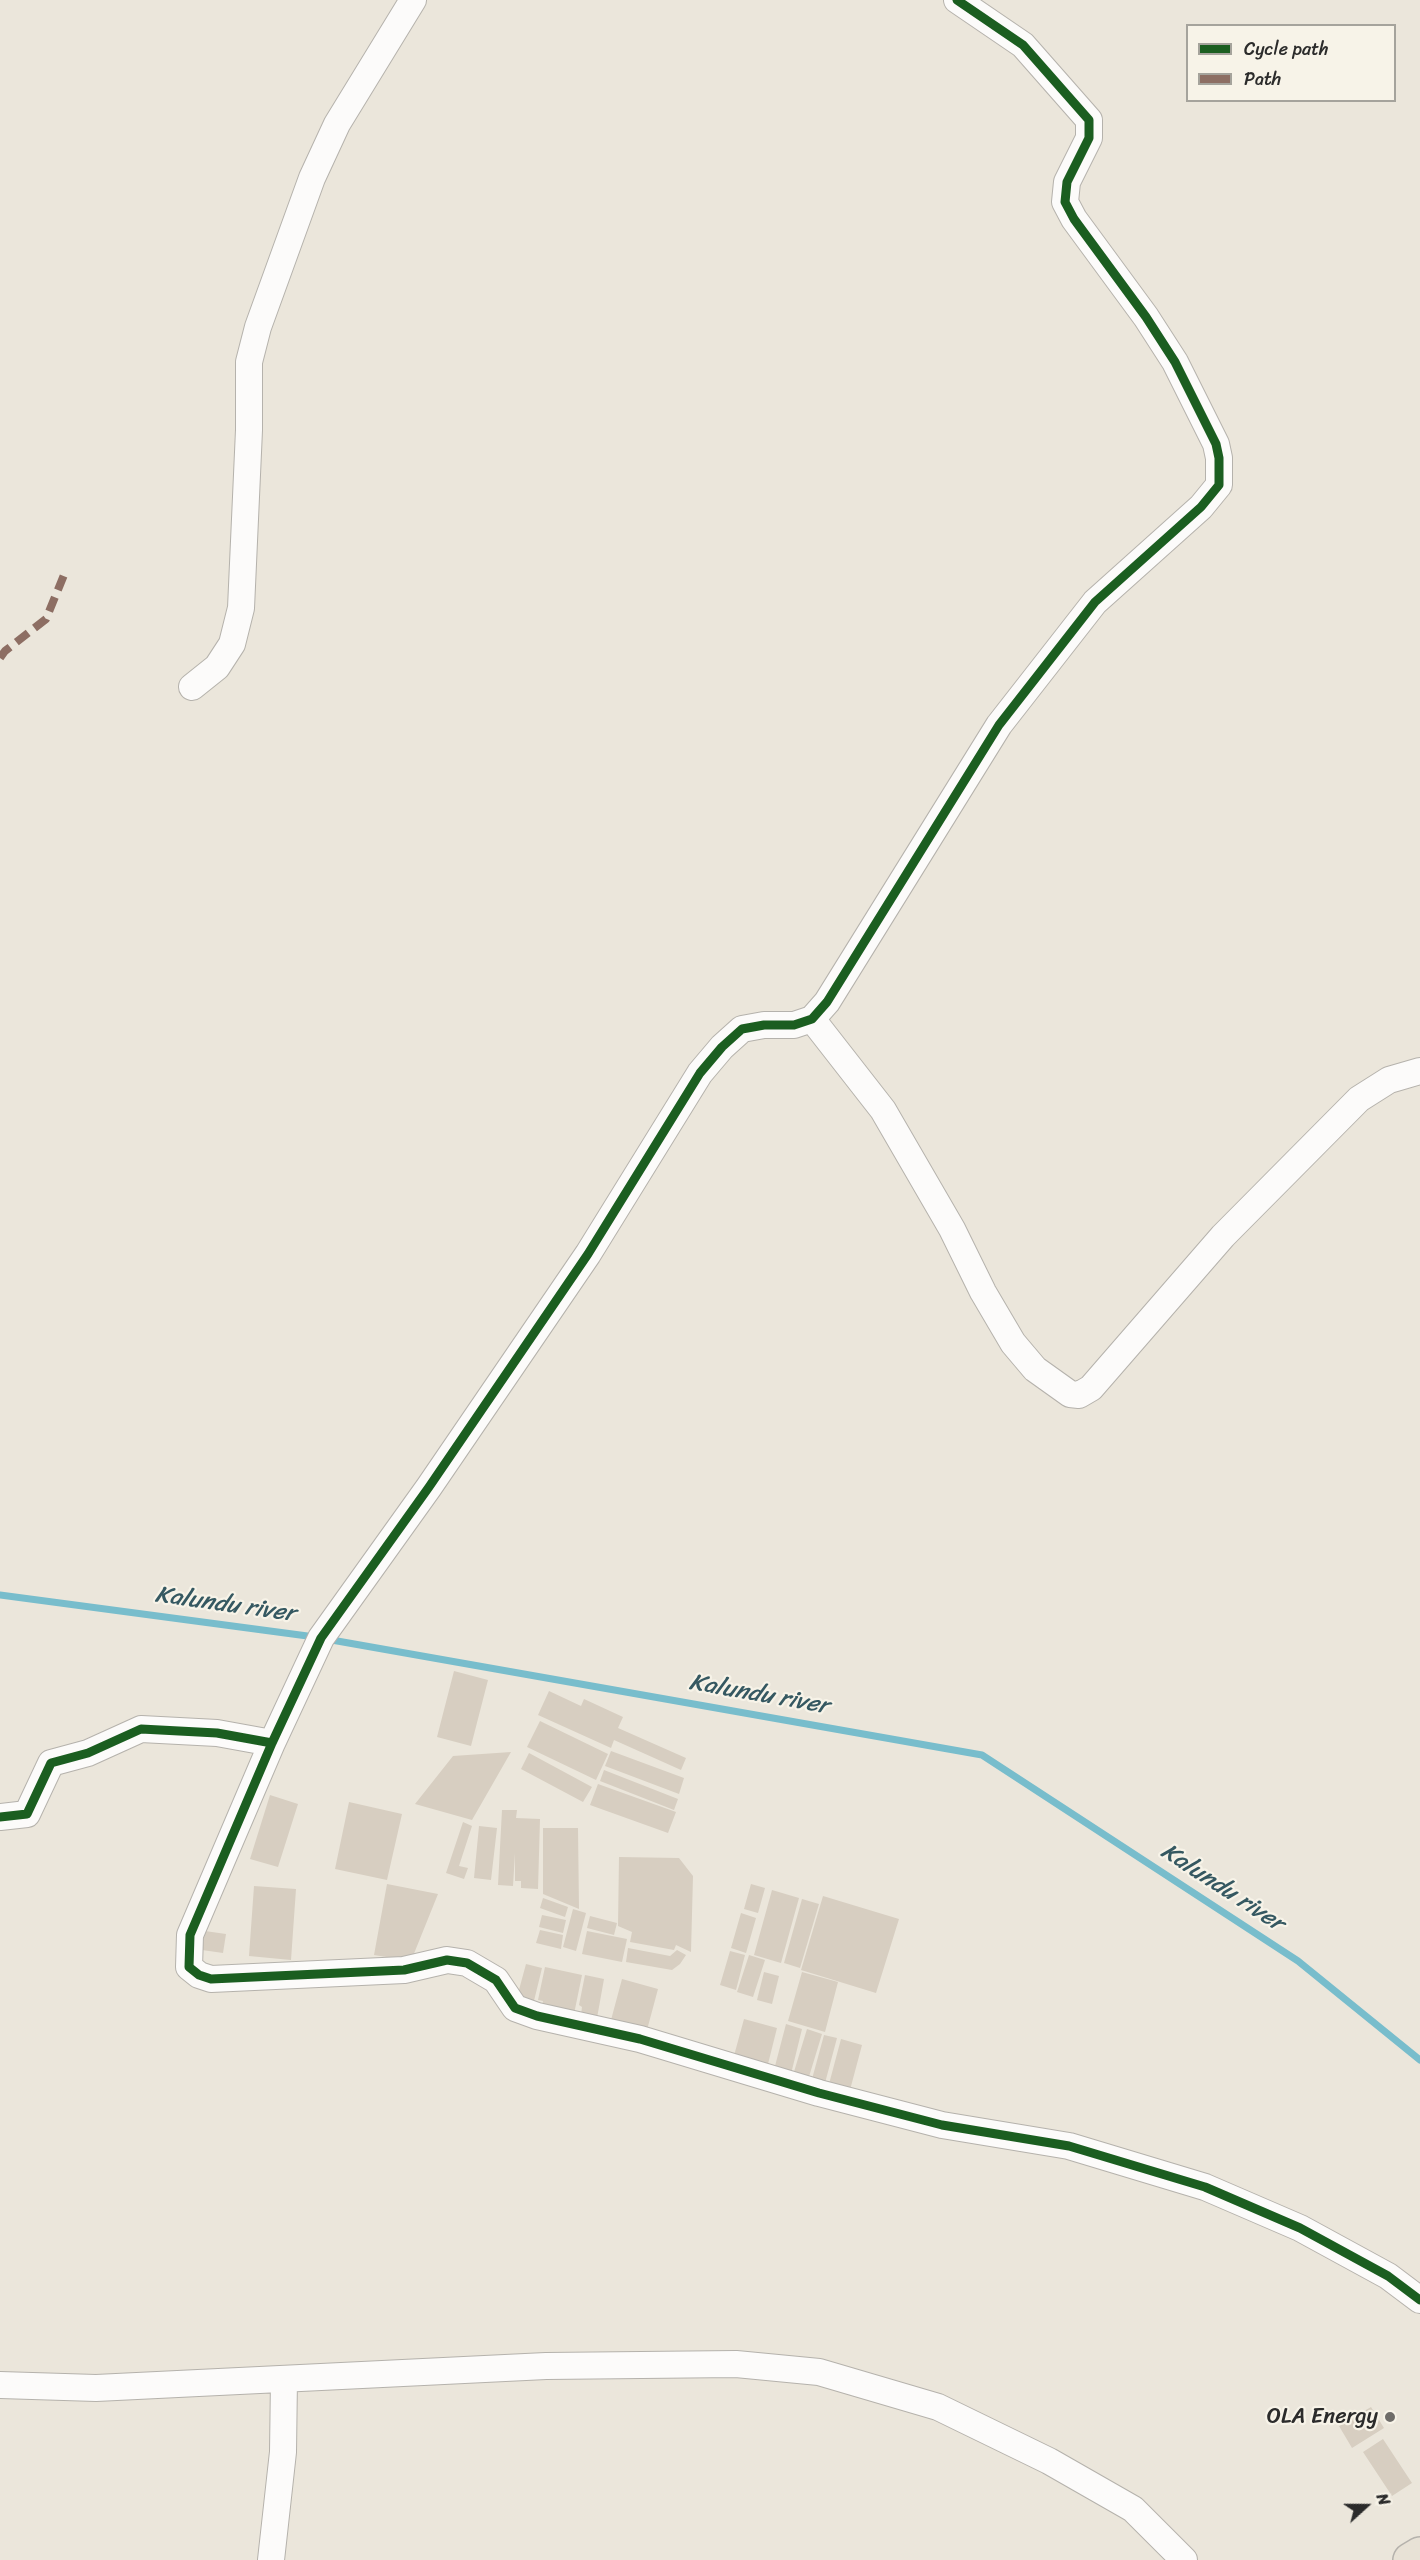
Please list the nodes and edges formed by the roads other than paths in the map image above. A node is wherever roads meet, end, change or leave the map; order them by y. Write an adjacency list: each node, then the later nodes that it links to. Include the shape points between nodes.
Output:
1 (413, 0): 3 (street, via 337,124 312,178 258,327 249,362 242,608 232,644 217,667)
2 (957, 0): 4 (street, via 1016,38 1085,114 1090,134 1067,182 1065,202 1175,362 1216,444 1221,476 1202,507 1095,602 999,725 827,1002)
3 (192, 687)
4 (812, 1019): 5 (street, via 883,1110 1013,1343 1035,1370 1070,1394 1079,1395 1092,1388 1223,1236 1359,1099 1389,1080); 6 (street, via 794,1025 742,1029 700,1073 588,1254 321,1638)
5 (1420, 1071)
6 (272, 1743): 7 (street, via 217,1733 141,1729 88,1753 51,1762 27,1814); 8 (street, via 190,1935 189,1967 199,1975 211,1979 404,1970 447,1960 467,1963 496,1980 515,2008 537,2016 640,2039 942,2125 1069,2146 1205,2187 1300,2228 1388,2276)
7 (0, 1817)
8 (1420, 2300)
9 (284, 2379): 10 (street, via 96,2388); 12 (street); 13 (street, via 546,2366 736,2364 819,2372 938,2407 1049,2461 1133,2509)
10 (0, 2387)
11 (1420, 2554): 14 (main road)
12 (279, 2557)
13 (1184, 2560)
14 (1410, 2560)

